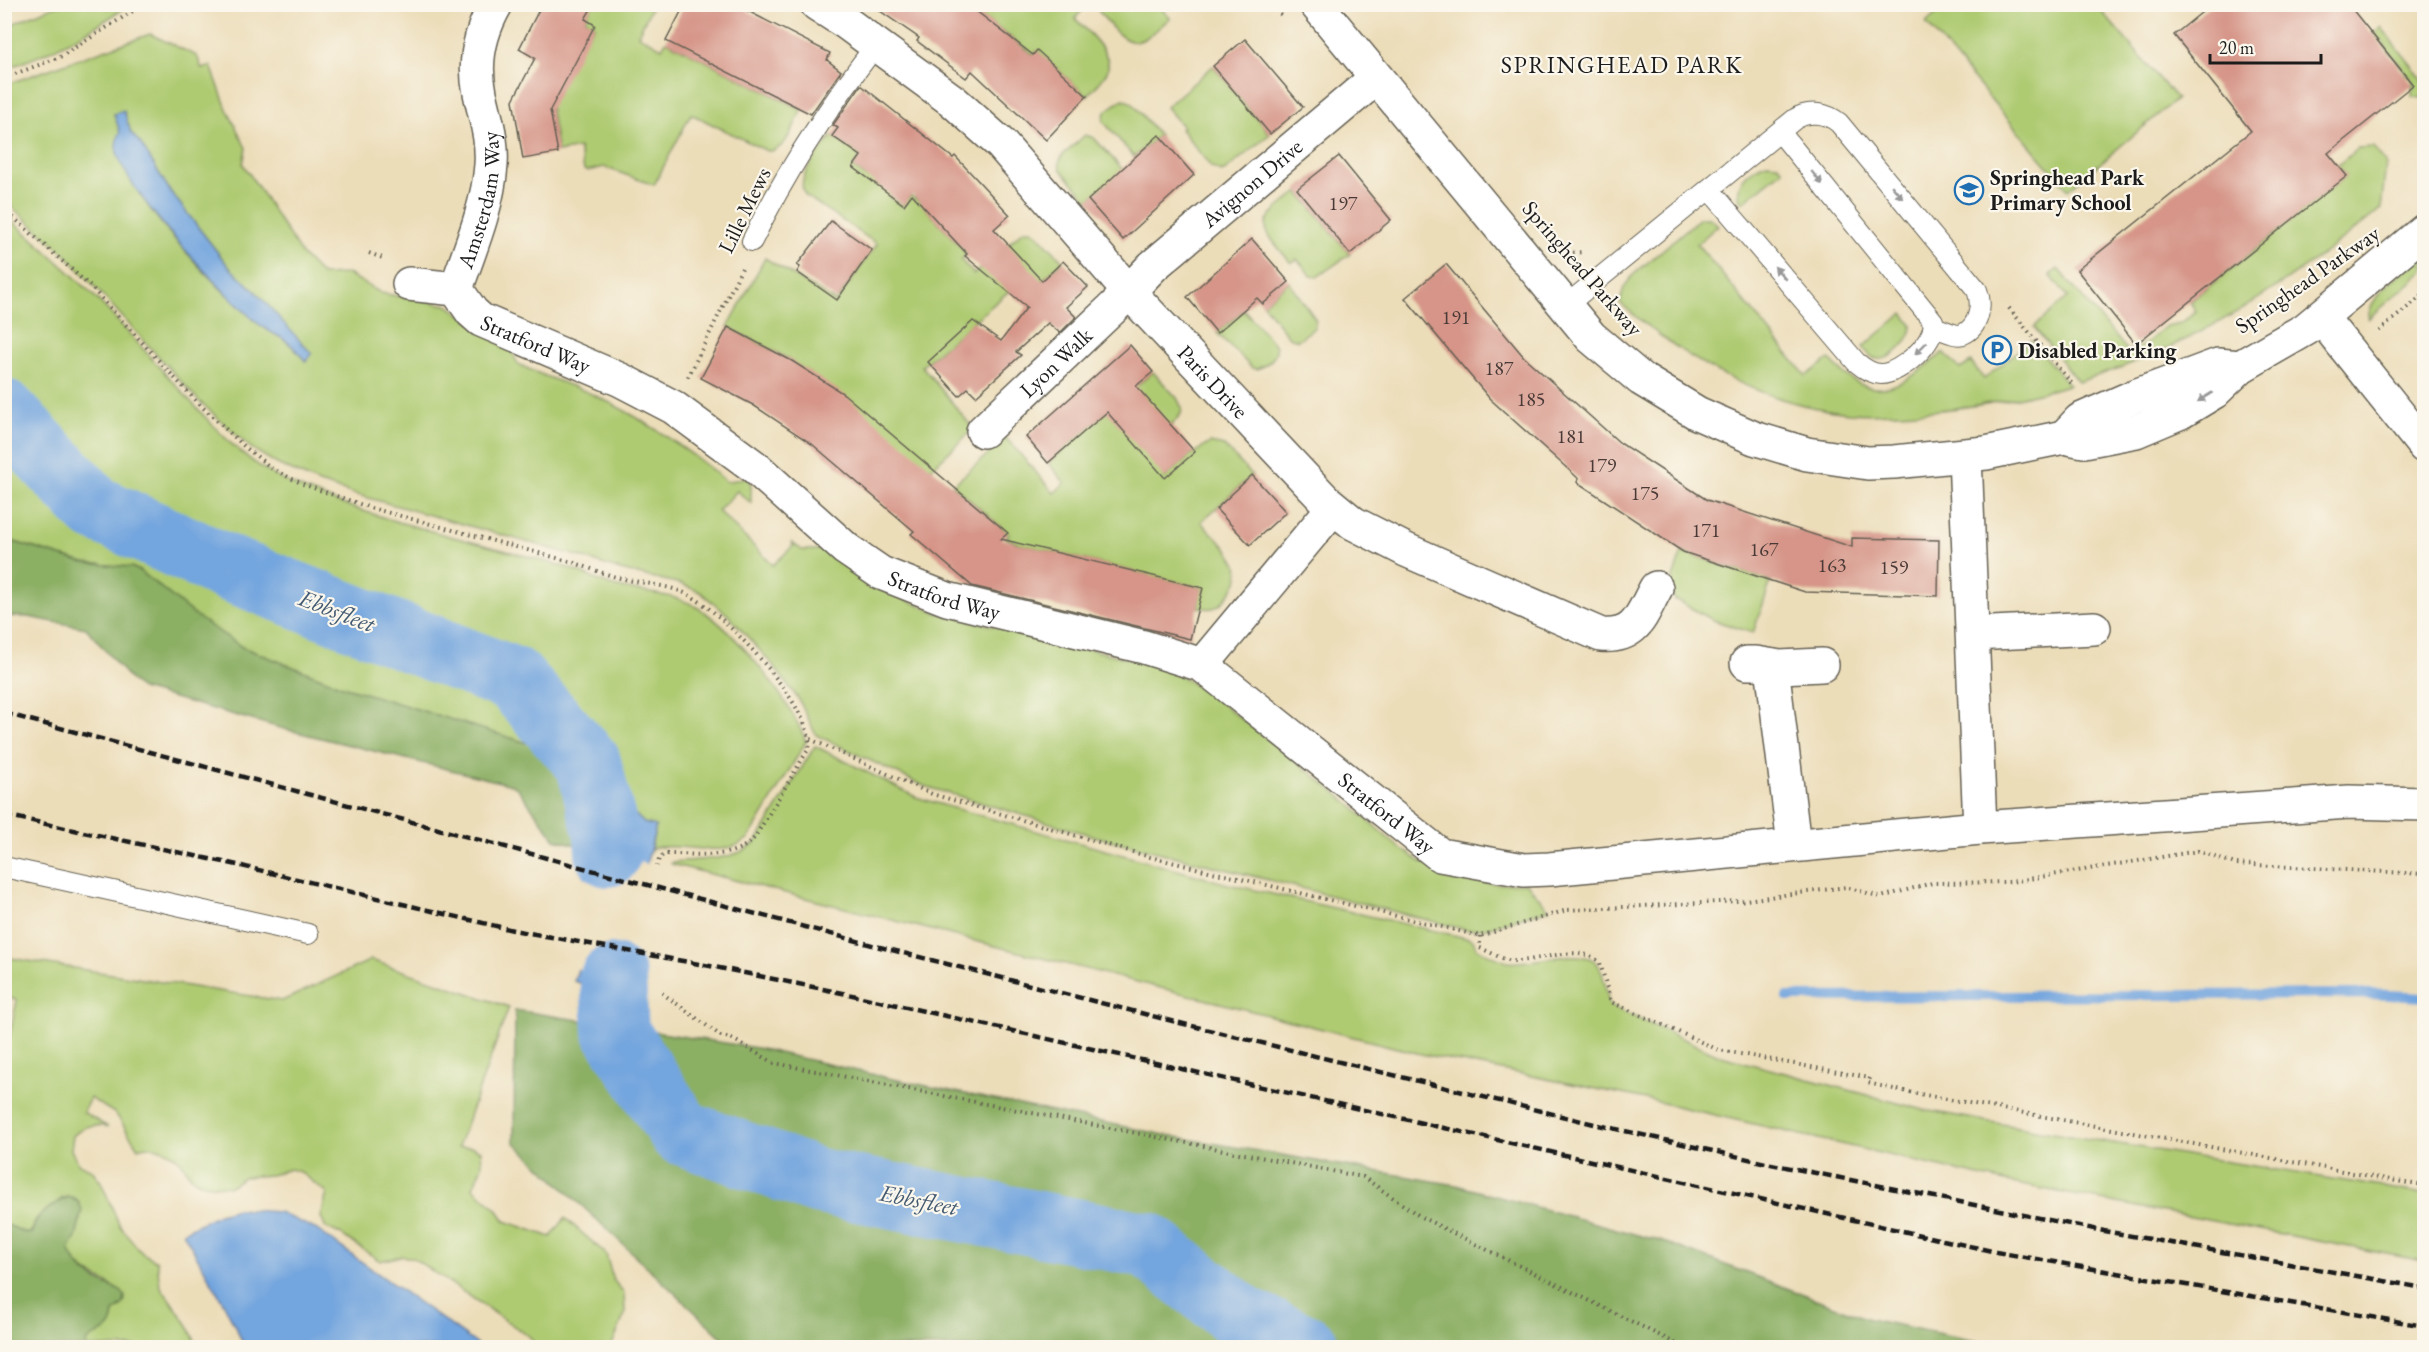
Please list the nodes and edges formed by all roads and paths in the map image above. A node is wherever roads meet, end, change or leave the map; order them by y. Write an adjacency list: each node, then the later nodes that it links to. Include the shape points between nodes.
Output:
1 (22, 4): 7 (path)
2 (144, 4): 10 (path, via 70,52)
3 (496, 4): 21 (street, Amsterdam Way, via 483,32 476,66 491,143 490,176)
4 (817, 4): 9 (street, Paris Drive)
5 (1273, 4): 8 (path)
6 (1316, 4): 11 (street, Springhead Parkway)
7 (4, 12)
8 (1286, 20)
9 (876, 45): 16 (lane, Lille Mews, via 825,115); 22 (street, Paris Drive, via 953,101 1000,144)
10 (4, 78)
11 (1376, 78): 22 (street, Avignon Drive, via 1153,266); 24 (street, Springhead Parkway)
12 (1780, 132): 13 (lane); 27 (lane, one-way to 27, via 1930,317); 27 (lane, one-way to 27, via 1803,115 1832,117 1976,287 1980,307 1972,326 1961,334)
13 (1710, 189): 20 (lane); 27 (lane, one-way to 13, via 1927,343 1897,369 1883,374 1863,368)
14 (4, 209): 40 (path, via 91,287 195,401 274,470 371,508 689,595 712,610 756,653 797,711)
15 (2424, 231): 26 (street, Springhead Parkway)
16 (752, 241): 30 (path, Lille Mews)
17 (369, 253): 19 (path)
18 (1566, 253): 20 (path, Springhead Parkway)
19 (400, 273): 21 (street)
20 (1592, 284): 24 (lane)
21 (456, 289): 30 (street, Stratford Way, via 481,320 621,380)
22 (1129, 292): 31 (street, Lyon Walk); 34 (street, Paris Drive)
23 (2424, 294): 28 (path)
24 (1564, 307): 33 (street, Springhead Parkway, via 1600,345 1660,392 1714,422 1754,438 1808,454 1868,463)
25 (2008, 307): 29 (path)
26 (2321, 317): 28 (street); 33 (street, Springhead Parkway, via 2240,367 2214,392 2147,427 2084,441 2064,437)
27 (1934, 327)
28 (2350, 355): 32 (street)
29 (2074, 388)
30 (673, 407): 38 (street, Stratford Way, via 756,468 846,549 880,573 947,599)
31 (983, 431)
32 (2424, 444)
33 (1965, 456): 37 (street)
34 (1333, 508): 35 (street, Paris Drive, via 1366,531 1406,550 1601,635 1613,636 1633,628); 38 (street)
35 (1656, 588)
36 (2094, 628): 37 (street)
37 (1973, 634): 42 (street)
38 (1202, 665): 43 (street, Stratford Way, via 1440,855 1524,870)
39 (1822, 665): 43 (street, via 1759,665)
40 (810, 739): 44 (path, via 803,758 747,845 708,855 665,854); 48 (path, via 932,794 1150,857)
41 (2424, 804): 42 (street, Stratford Way, via 2349,802)
42 (1980, 828): 43 (street, Stratford Way)
43 (1794, 845)
44 (657, 866)
45 (4, 867): 47 (lane)
46 (2424, 873): 48 (path, via 2235,864 2198,851 2010,882 1932,883 1881,897 1846,886 1738,901 1567,910)
47 (308, 934)
48 (1480, 936): 50 (path, via 1480,948 1511,960 1562,954 1596,959 1611,1002 1719,1050 1870,1078 1868,1083 1898,1090)
49 (662, 993): 51 (path, via 721,1036 774,1063 1363,1177 1421,1216)
50 (2424, 1186)
51 (1685, 1347)

